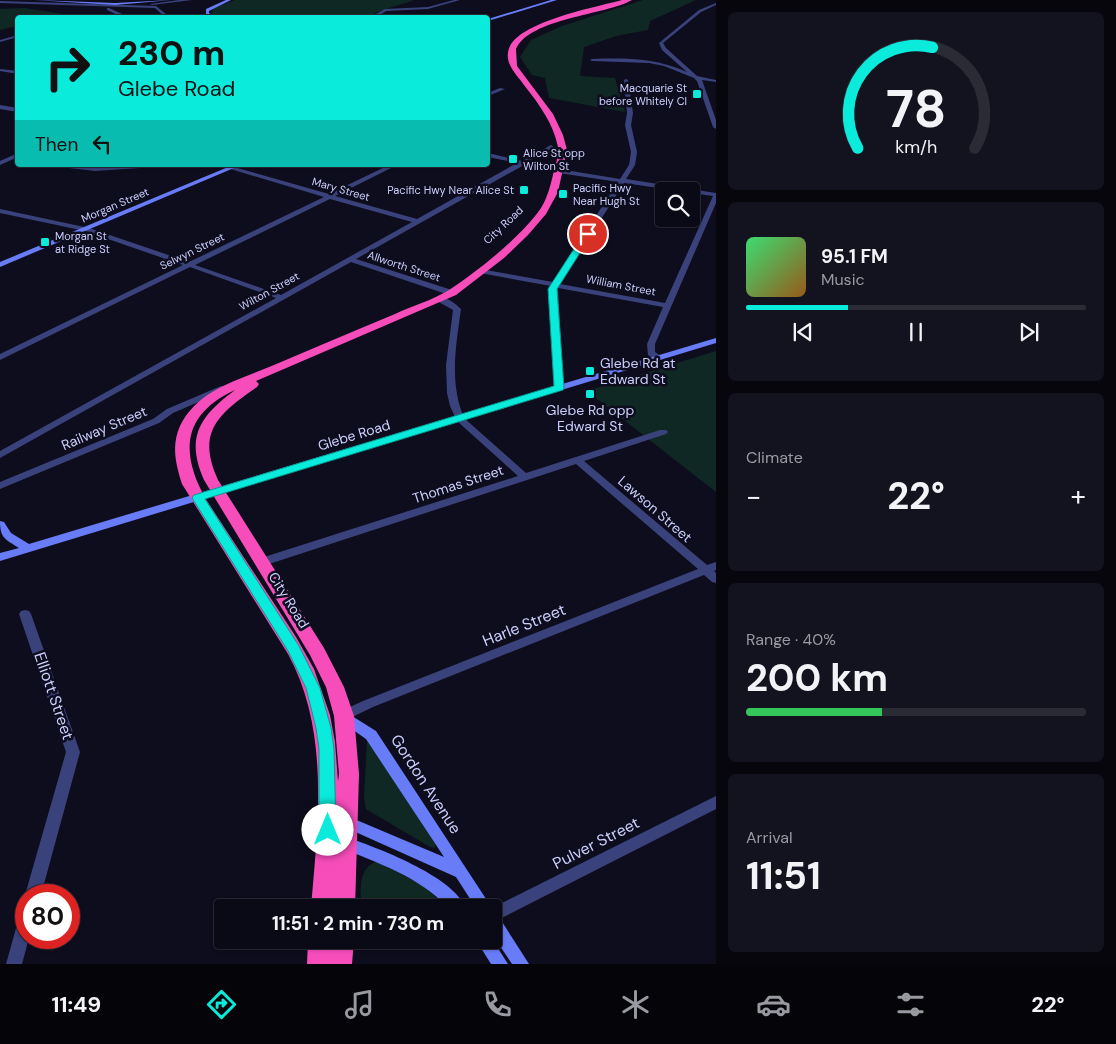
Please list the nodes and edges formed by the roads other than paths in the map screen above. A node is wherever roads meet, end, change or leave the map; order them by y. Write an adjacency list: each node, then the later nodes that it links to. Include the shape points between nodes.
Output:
1 (36, 0): 10 (main road)
2 (169, 0): 10 (main road)
3 (190, 0): 11 (street)
4 (229, 0): 15 (main road, via 207,10)
5 (458, 0): 16 (street, via 428,8 385,10)
6 (555, 0): 17 (main road)
7 (629, 0): 43 (highway, City Road, via 543,26 525,35 512,50 514,66 545,105 560,139 563,153)
8 (0, 2): 10 (street)
9 (716, 4): 24 (street, via 700,11 660,43)
10 (96, 5): 11 (street); 12 (street); 13 (street)
11 (131, 6): 14 (street, via 156,7)
12 (113, 15)
13 (123, 15)
14 (165, 15)
15 (209, 15)
16 (376, 15)
17 (490, 19)
18 (15, 37): 19 (street)
19 (0, 41)
20 (592, 60): 24 (street, via 649,61)
21 (0, 70): 22 (street)
22 (15, 72)
23 (626, 80): 44 (street, via 630,113 628,125 634,152 632,165)
24 (699, 80): 25 (street); 30 (street)
25 (716, 80)
26 (502, 89): 27 (street)
27 (490, 94)
28 (0, 107): 29 (street)
29 (15, 110)
30 (716, 127)
31 (550, 147): 37 (street, Wilton Street)
32 (0, 154): 34 (street)
33 (490, 155): 37 (street)
34 (15, 156)
35 (15, 156): 36 (street)
36 (0, 163)
37 (521, 163): 43 (street); 48 (street, Wilton Street)
38 (73, 167): 39 (street)
39 (117, 167)
40 (233, 167): 49 (main road, Morgan Street)
41 (238, 167): 46 (street, Mary Street)
42 (390, 167): 46 (street, Selwyn Street)
43 (559, 171): 44 (street); 53 (highway, City Road, via 543,212)
44 (621, 180): 45 (street); 54 (street)
45 (716, 195): 58 (street)
46 (330, 196): 48 (street, Mary Street); 52 (street, Selwyn Street)
47 (0, 211): 49 (street)
48 (416, 222): 50 (street, Wilton Street)
49 (86, 228): 51 (main road, Morgan Street); 52 (street)
50 (349, 259): 55 (street, Allworth Street); 56 (street, Wilton Street)
51 (0, 265)
52 (189, 265): 56 (street); 60 (street, Selwyn Street)
53 (480, 271): 54 (street, William Street); 55 (highway, City Road)
54 (556, 285): 58 (street, William Street); 64 (street, via 553,289)
55 (452, 293): 57 (highway, City Road)
56 (281, 297): 67 (street, Wilton Street)
57 (440, 299): 62 (highway, City Road); 65 (street, Allworth Street, via 457,309 449,384)
58 (669, 306): 61 (street, via 652,344 651,353)
59 (716, 340): 61 (main road, Glebe Road)
60 (0, 357)
61 (658, 358): 64 (main road, Glebe Road)
62 (265, 374): 63 (highway, City Road); 71 (highway, City Road, via 230,400 205,430 200,448 202,461)
63 (245, 379): 70 (street, Railway Street, via 170,411 156,421); 72 (highway, City Road, via 208,400 184,430 180,452 182,464)
64 (559, 388): 65 (main road, Glebe Road)
65 (460, 419): 69 (street); 71 (main road, Glebe Road)
66 (663, 432): 68 (street, Thomas Street)
67 (0, 455)
68 (576, 459): 69 (street, Thomas Street); 77 (street, Lawson Street)
69 (525, 477): 76 (street, Thomas Street)
70 (0, 486)
71 (219, 492): 72 (main road, Glebe Road); 76 (highway)
72 (198, 498): 74 (main road, Glebe Road); 83 (highway, City Road, via 295,649 313,688 324,728)
73 (0, 524): 74 (main road, via 7,535)
74 (29, 549): 75 (main road, Glebe Road)
75 (0, 557)
76 (262, 562): 80 (highway, via 318,653 335,687)
77 (711, 568): 78 (street, Lawson Street); 80 (street, Harle Street)
78 (716, 579)
79 (25, 614): 86 (street, Elliott Street, via 73,752)
80 (344, 716): 82 (highway, via 349,774); 85 (main road, Gordon Avenue, via 371,735)
81 (716, 802): 91 (street, Pulver Street)
82 (348, 821): 83 (main road); 84 (highway); 85 (main road)
83 (328, 830): 84 (main road); 87 (highway, City Road)
84 (347, 844): 88 (highway); 89 (main road, via 415,872)
85 (460, 871): 90 (main road, Gordon Avenue)
86 (36, 884)
87 (323, 899)
88 (344, 899)
89 (451, 899)
90 (479, 899)
91 (502, 913)
92 (502, 933): 101 (main road)
93 (18, 949): 97 (street)
94 (320, 949): 98 (highway)
95 (341, 949): 99 (highway)
96 (490, 949): 100 (main road)
97 (14, 964)
98 (319, 964)
99 (340, 964)
100 (500, 964)
101 (522, 964)

